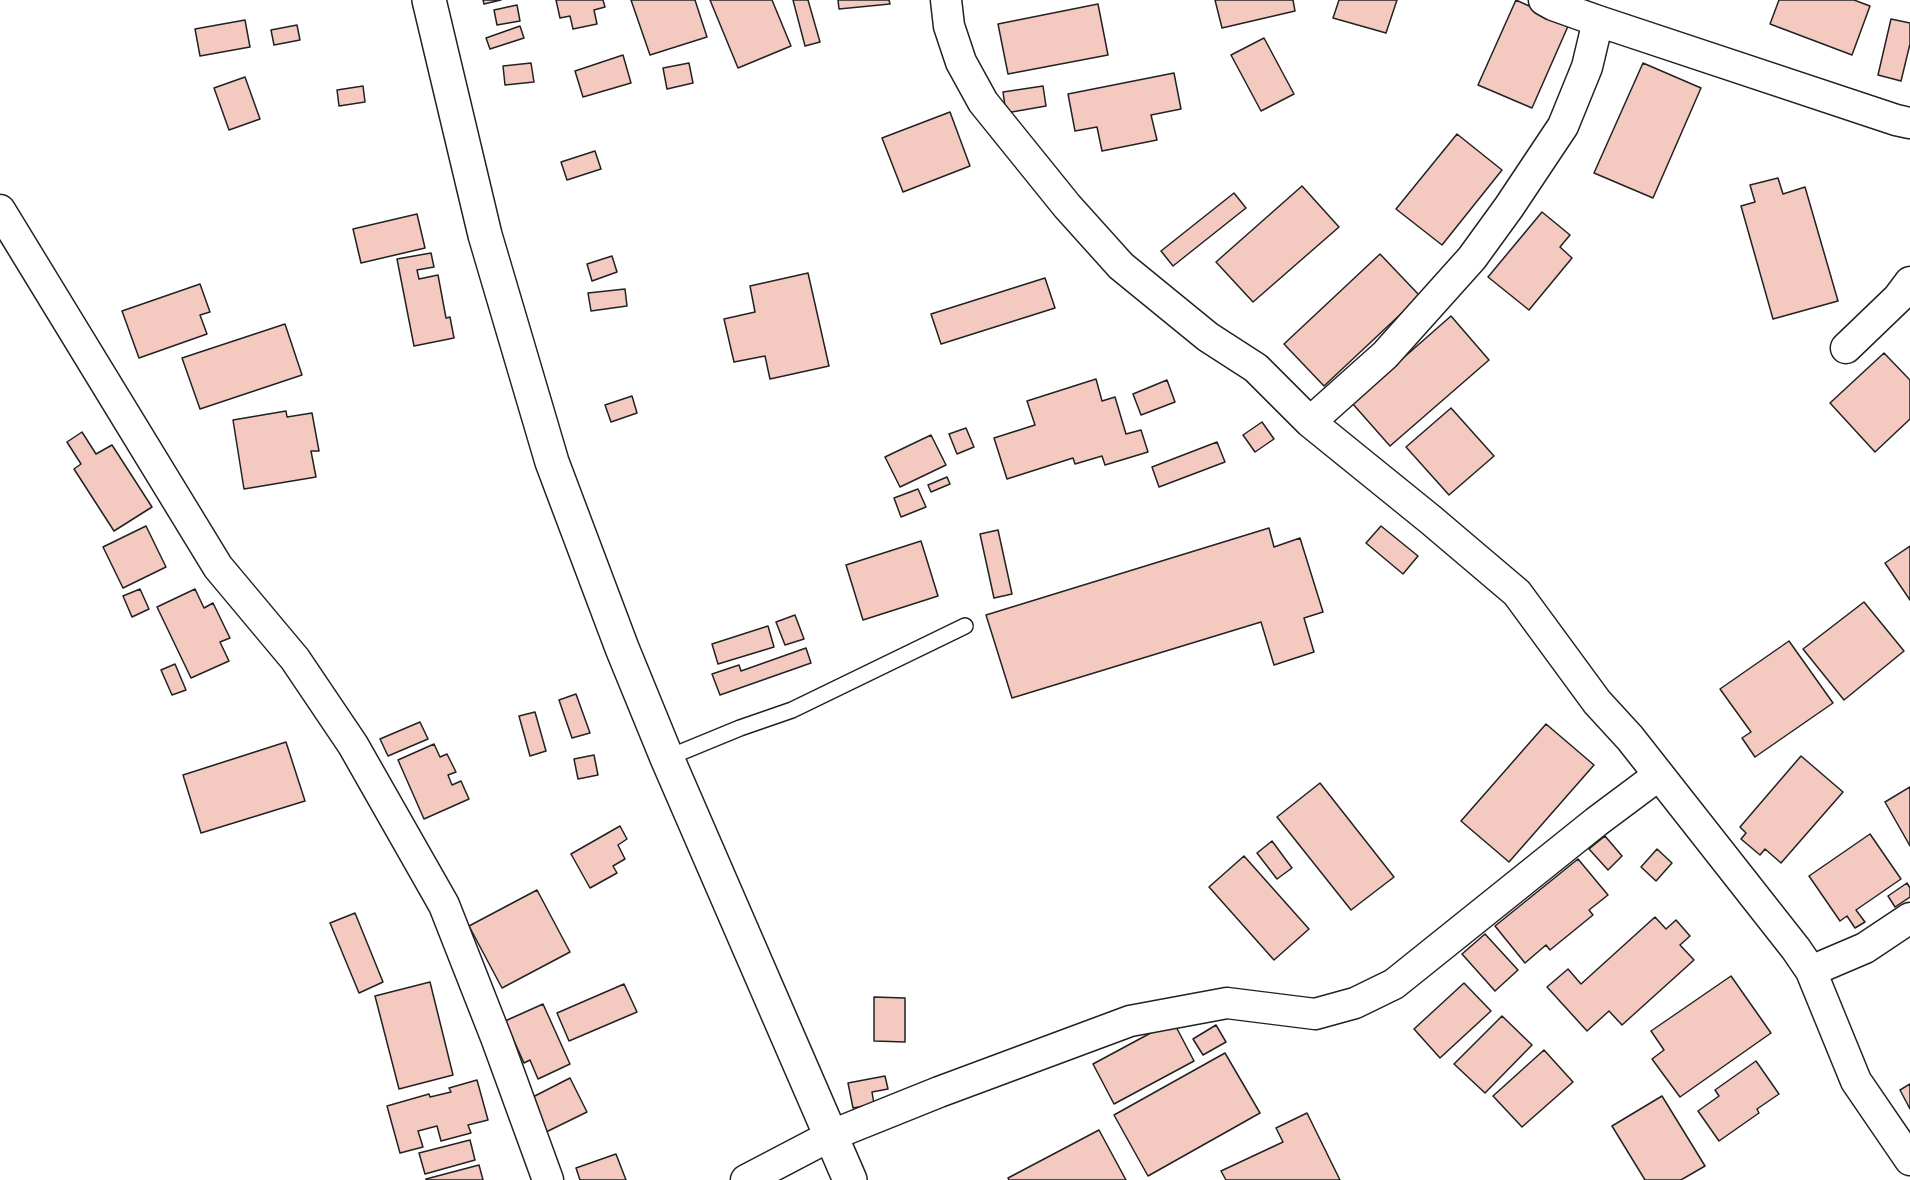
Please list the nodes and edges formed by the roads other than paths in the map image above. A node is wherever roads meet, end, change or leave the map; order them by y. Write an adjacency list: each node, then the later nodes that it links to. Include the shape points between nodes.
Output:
1 (429, 0): 11 (main road, via 485,236 552,462)
2 (946, 0): 9 (street, via 949,26 961,62 983,102 1067,206 1121,266 1208,338 1256,368)
3 (1544, 0): 4 (street)
4 (1598, 21): 5 (street); 9 (street, via 1587,67 1563,126 1503,216 1472,258 1385,355)
5 (1910, 123)
6 (0, 210): 17 (street, via 218,567 295,659 353,745 444,904)
7 (1910, 282): 8 (street)
8 (1846, 348)
9 (1310, 422): 12 (street, via 1517,593 1597,702)
10 (965, 626): 11 (lane, via 792,710)
11 (667, 758): 15 (main road)
12 (1659, 775): 14 (street); 15 (street, via 1394,984 1355,1003 1315,1014 1227,1003 1130,1021)
13 (1910, 918): 14 (street, via 1865,948)
14 (1811, 971): 16 (street, via 1856,1081)
15 (832, 1135): 18 (street); 19 (main road)
16 (1910, 1160)
17 (548, 1180)
18 (746, 1180)
19 (850, 1180)

